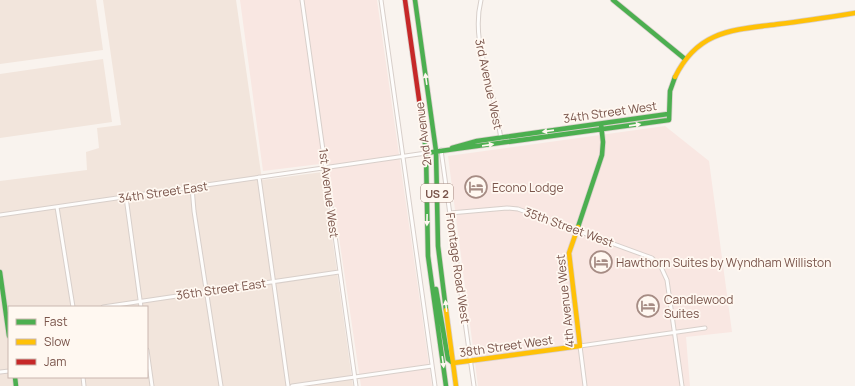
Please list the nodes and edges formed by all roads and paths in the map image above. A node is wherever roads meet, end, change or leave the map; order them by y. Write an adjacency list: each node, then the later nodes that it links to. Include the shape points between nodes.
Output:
1 (302, 0): 18 (street, 1st Avenue West)
2 (381, 0): 17 (street)
3 (405, 0): 16 (main road, 2nd Avenue / US 2)
4 (415, 0): 15 (main road, 2nd Avenue / US 2, one-way to 4)
5 (481, 0): 12 (street, 3rd Avenue West, via 479,43)
6 (613, 0): 8 (main road)
7 (855, 13): 8 (main road, via 725,32 702,42)
8 (684, 59): 9 (main road, via 670,86)
9 (668, 114): 10 (main road, 34th Street West); 11 (main road, 34th Street West, one-way to 9, via 669,120)
10 (601, 124): 11 (main road, 4th Avenue West); 12 (main road, 34th Street West, one-way to 12)
11 (601, 129): 13 (main road, 34th Street West); 25 (main road, 4th Avenue West, via 602,155)
12 (501, 138): 13 (street, 3rd Avenue West); 14 (main road, 34th Street West)
13 (502, 143): 14 (main road, 34th Street West, one-way to 13)
14 (449, 149): 15 (main road, 34th Street West)
15 (438, 151): 16 (main road, 34th Street West); 23 (street, Frontage Road West); 41 (main road, 2nd Avenue / US 2, one-way to 15, via 438,246)
16 (426, 152): 17 (street, 34th Street West); 26 (main road, 2nd Avenue / US 2, one-way to 26)
17 (403, 156): 18 (street, 34th Street West); 42 (street)
18 (325, 167): 19 (street, 34th Street East); 28 (street, 1st Avenue West)
19 (259, 177): 20 (street, 34th Street East); 29 (street)
20 (192, 187): 21 (street, 34th Street East); 30 (street)
21 (126, 197): 22 (street, 34th Street East); 31 (street)
22 (57, 207): 24 (street, 34th Street East); 32 (street)
23 (450, 213): 25 (street, 35th Street West, via 514,208); 40 (street, Frontage Road West)
24 (0, 215)
25 (576, 229): 37 (street, 35th Street West, via 644,253 660,264 667,280); 38 (main road, 4th Avenue West, via 568,260)
26 (427, 238): 41 (main road, via 448,359); 50 (main road, 2nd Avenue / US 2, one-way to 50)
27 (0, 272): 35 (main road)
28 (339, 272): 29 (street, 36th Street East); 43 (street, 1st Avenue West)
29 (273, 282): 30 (street, 36th Street East); 46 (street)
30 (206, 292): 31 (street, 36th Street East); 45 (street)
31 (140, 301): 33 (street, 36th Street East); 34 (street)
32 (73, 306)
33 (109, 306)
34 (141, 306)
35 (8, 320)
36 (705, 328): 37 (street, 38th Street West)
37 (675, 332): 38 (street, 38th Street West); 54 (street)
38 (580, 346): 40 (main road, 38th Street West); 53 (street, 4th Avenue West)
39 (148, 357): 44 (street)
40 (471, 361): 41 (main road, 38th Street West); 52 (street, Frontage Road West)
41 (453, 363): 51 (main road, 2nd Avenue / US 2)
42 (432, 366): 43 (street); 49 (street)
43 (354, 377): 47 (street); 48 (street, 1st Avenue West)
44 (152, 386)
45 (221, 386)
46 (288, 386)
47 (292, 386)
48 (356, 386)
49 (435, 386)
50 (446, 386)
51 (456, 386)
52 (474, 386)
53 (585, 386)
54 (682, 386)

